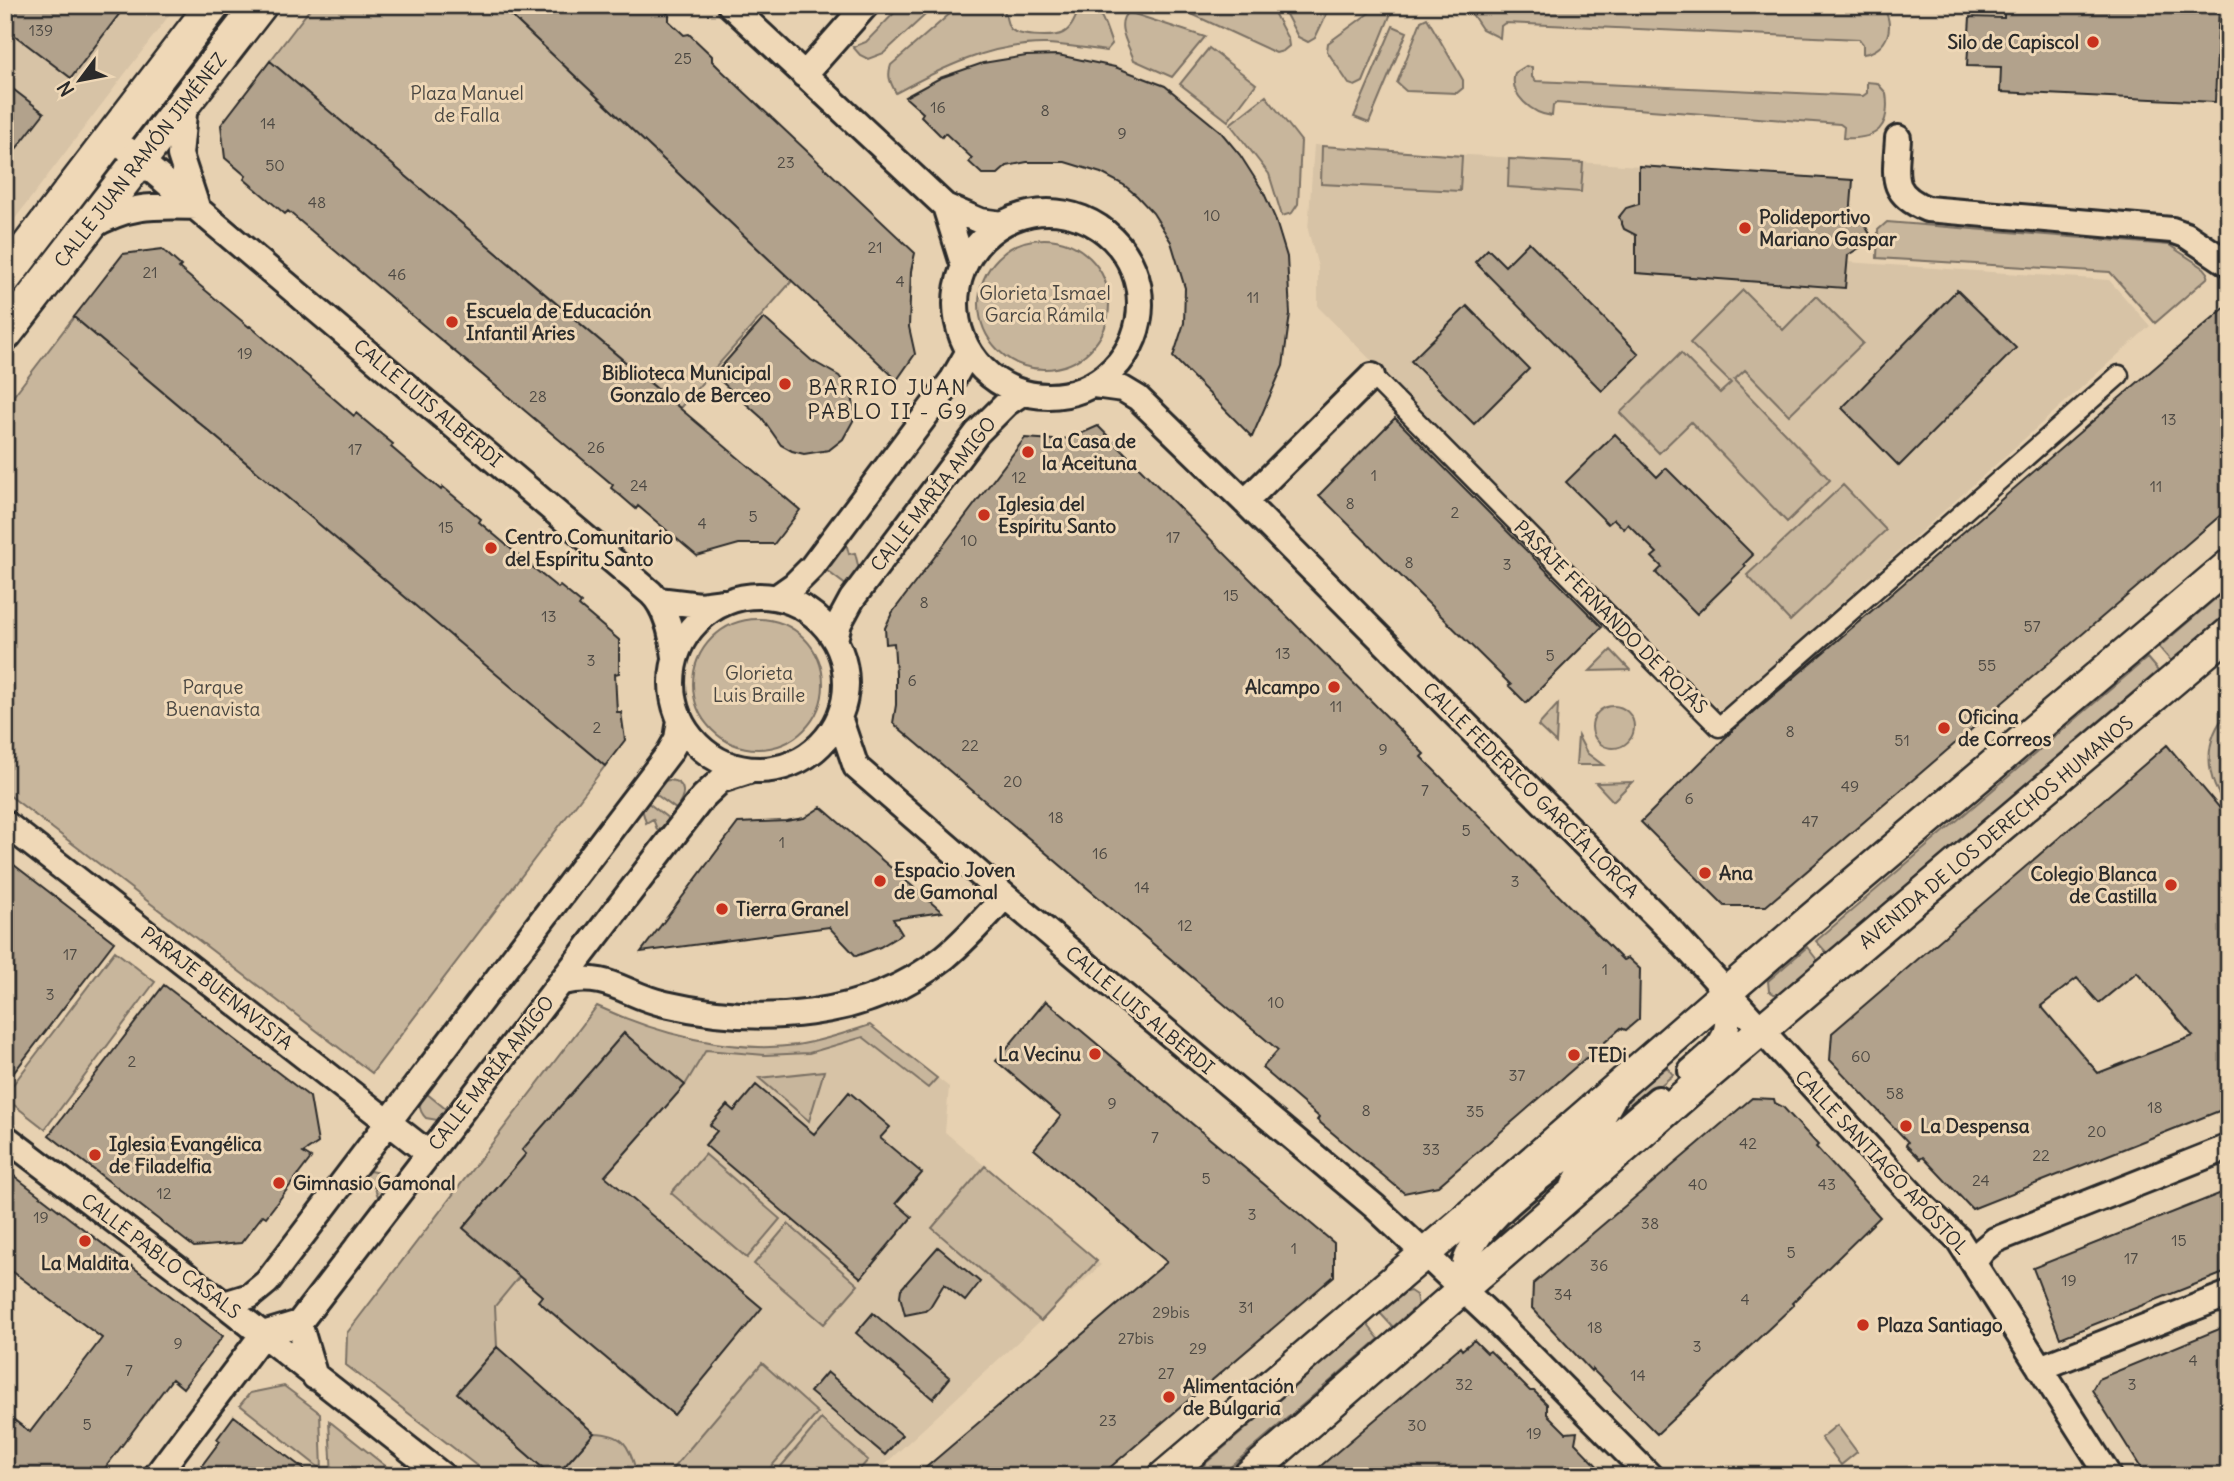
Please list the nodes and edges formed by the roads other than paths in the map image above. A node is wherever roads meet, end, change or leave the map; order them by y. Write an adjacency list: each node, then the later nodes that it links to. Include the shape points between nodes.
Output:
1 (213, 5): 7 (main road, CALLE JUAN RAMÓN JIMÉNEZ)
2 (730, 5): 5 (street)
3 (864, 6): 5 (street)
4 (253, 7): 6 (main road, CALLE JUAN RAMÓN JIMÉNEZ)
5 (804, 75): 10 (street)
6 (185, 102): 9 (main road, CALLE JUAN RAMÓN JIMÉNEZ); 11 (street, via 180,155)
7 (112, 137): 9 (street, CALLE LUIS ALBERDI); 16 (main road, CALLE JUAN RAMÓN JIMÉNEZ)
8 (1898, 138): 14 (street, via 1899,190 1927,209 2172,230)
9 (141, 160): 11 (street, CALLE LUIS ALBERDI); 13 (main road, CALLE JUAN RAMÓN JIMÉNEZ)
10 (945, 206): 12 (street, via 980,221); 15 (street)
11 (197, 207): 13 (street, via 133,208); 29 (street, CALLE LUIS ALBERDI)
12 (1002, 224): 15 (street, via 977,246); 19 (street, via 1032,213 1064,212 1090,221 1113,239 1129,260 1138,285 1138,327)
13 (87, 229): 17 (main road, CALLE JUAN RAMÓN JIMÉNEZ)
14 (2229, 264)
15 (964, 267): 20 (street, via 956,309)
16 (5, 277)
17 (15, 300): 18 (main road, CALLE JUAN RAMÓN JIMÉNEZ)
18 (5, 334)
19 (1131, 346): 23 (street); 25 (street, via 1130,368)
20 (969, 351): 24 (street, via 999,382); 28 (street, via 953,379 811,567)
21 (2119, 374): 22 (street, PASAJE FERNANDO DE ROJAS, via 1719,727)
22 (1372, 376): 26 (street, PASAJE FERNANDO DE ROJAS)
23 (1094, 385): 24 (street, via 1065,395); 25 (street, CALLE FEDERICO GARCÍA LORCA, via 1123,389)
24 (1022, 393): 32 (street, CALLE MARÍA AMIGO, via 977,433 852,599)
25 (1138, 398): 26 (street, CALLE FEDERICO GARCÍA LORCA)
26 (1245, 502): 44 (street, CALLE FEDERICO GARCÍA LORCA)
27 (2229, 565): 44 (street)
28 (777, 597): 30 (street, via 762,595); 32 (street, via 807,611)
29 (658, 600): 30 (street, via 700,605); 33 (street, CALLE LUIS ALBERDI)
30 (729, 602): 33 (street, via 694,623)
31 (2229, 633): 45 (street, AVENIDA DE LOS DERECHOS HUMANOS)
32 (835, 640): 35 (street, via 845,675)
33 (675, 657): 34 (street, via 673,691)
34 (680, 720): 38 (street, via 689,735 717,759); 47 (street, via 669,753)
35 (840, 720): 36 (street, via 828,741); 37 (street)
36 (802, 761): 37 (street); 38 (street)
37 (856, 768): 40 (street, CALLE LUIS ALBERDI)
38 (752, 770): 41 (street, CALLE MARÍA AMIGO, via 712,787)
39 (5, 823): 47 (street, PARAJE BUENAVISTA)
40 (1005, 897): 43 (street, via 943,958 890,989 832,1009 740,1017 650,1001); 52 (street, CALLE LUIS ALBERDI)
41 (598, 935): 42 (street, CALLE MARÍA AMIGO); 43 (street, via 599,954)
42 (564, 982): 43 (street, via 595,978); 50 (street, CALLE MARÍA AMIGO)
43 (612, 983)
44 (1727, 992): 45 (street); 46 (street); 51 (street, via 1725,1038 1594,1154)
45 (1762, 1031): 51 (street, AVENIDA DE LOS DERECHOS HUMANOS); 53 (street, CALLE SANTIAGO APÓSTOL, via 1958,1239)
46 (1620, 1086): 52 (street); 54 (street, via 1587,1138 1482,1232 1466,1259)
47 (388, 1121): 50 (street, PARAJE BUENAVISTA); 56 (street, via 267,1282 250,1296)
48 (5, 1137): 56 (street, CALLE PABLO CASALS)
49 (2229, 1147): 53 (street, via 1995,1240)
50 (428, 1153): 57 (street, CALLE MARÍA AMIGO)
51 (1567, 1197): 54 (street, AVENIDA DE LOS DERECHOS HUMANOS)
52 (1425, 1253): 54 (street); 63 (street)
53 (1974, 1262): 59 (street, CALLE SANTIAGO APÓSTOL)
54 (1464, 1289): 64 (street, AVENIDA DE LOS DERECHOS HUMANOS); 65 (street)
55 (2229, 1294): 59 (street)
56 (224, 1304): 58 (street, CALLE PABLO CASALS)
57 (299, 1323): 58 (street); 60 (street)
58 (263, 1334): 60 (street, CALLE PABLO CASALS); 61 (street)
59 (2040, 1368): 66 (street, CALLE SANTIAGO APÓSTOL)
60 (315, 1377): 62 (street, CALLE PABLO CASALS)
61 (156, 1476)
62 (443, 1476)
63 (1164, 1476)
64 (1248, 1476)
65 (1650, 1476)
66 (2109, 1476)

